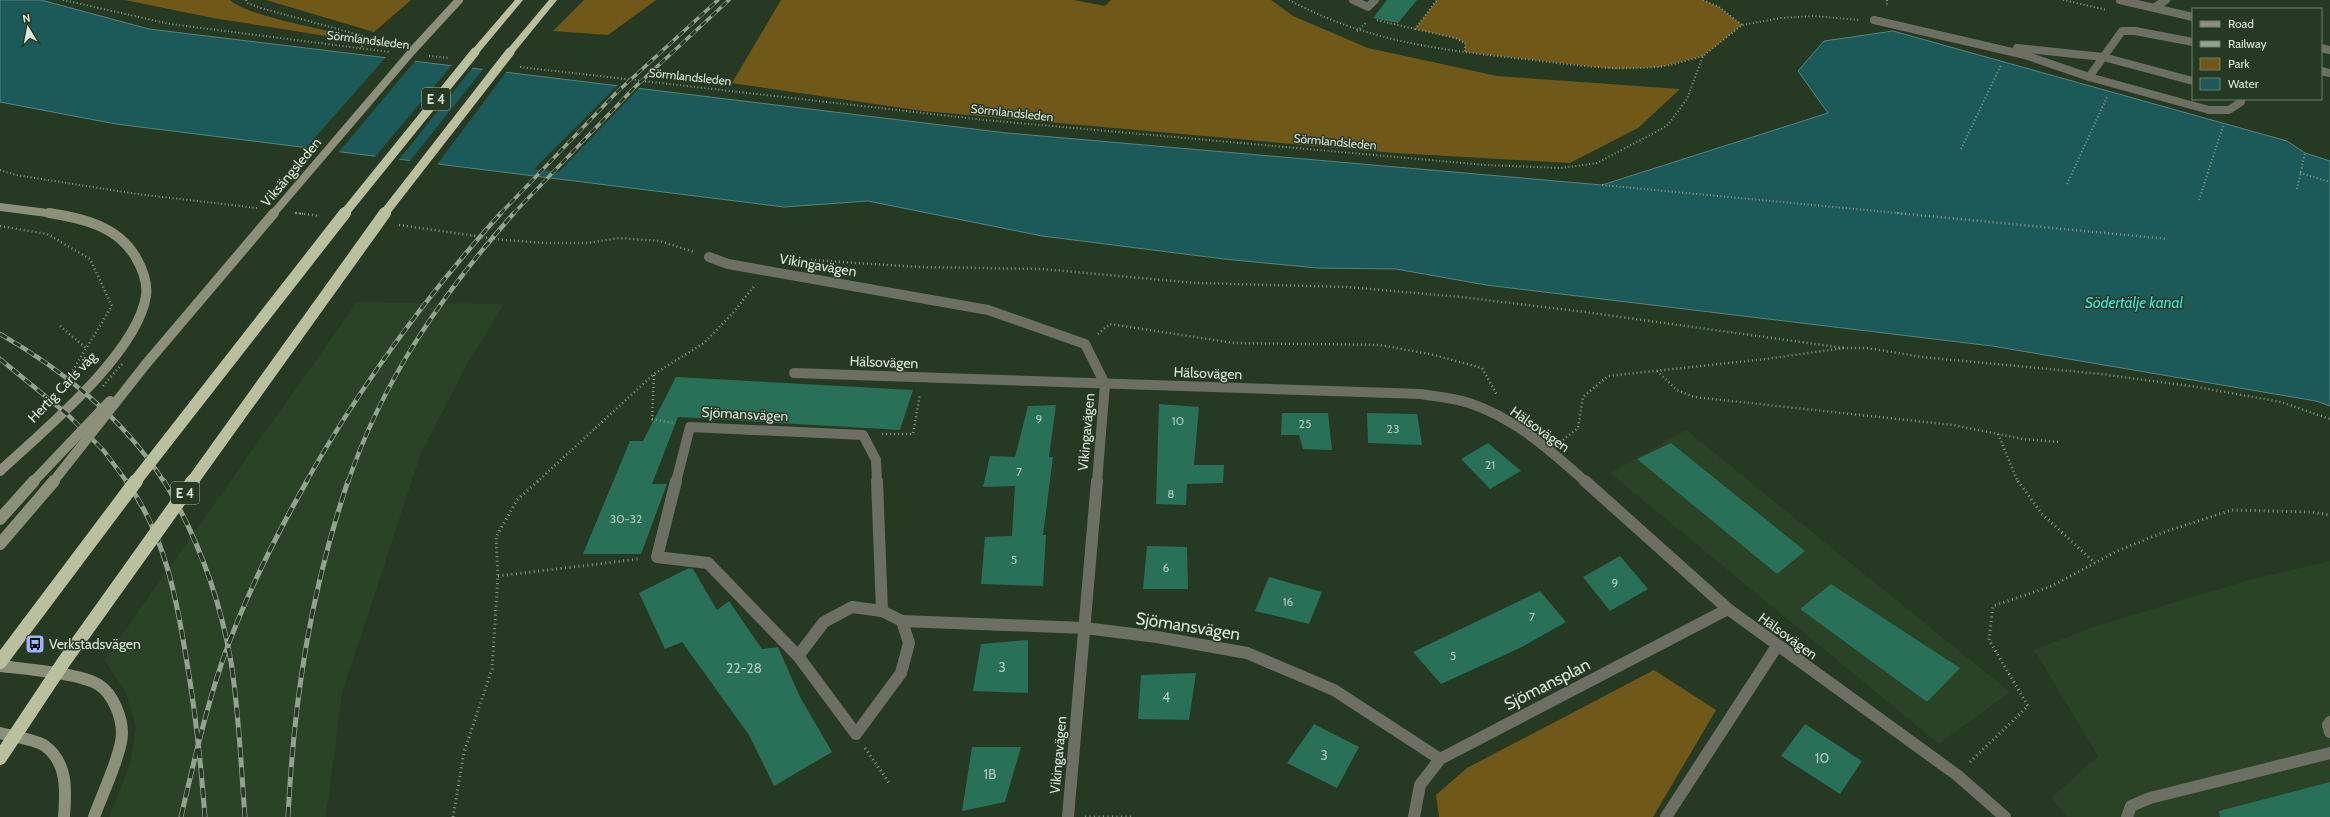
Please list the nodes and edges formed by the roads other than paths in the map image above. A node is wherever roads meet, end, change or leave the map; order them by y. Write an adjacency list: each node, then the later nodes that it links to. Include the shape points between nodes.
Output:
1 (459, 0): 19 (main road, Viksängsleden, bridge, via 403,62)
2 (519, 0): 31 (highway, E 4, bridge, via 329,231)
3 (553, 0): 37 (highway, E 4, bridge, via 372,230 64,663)
4 (1353, 0): 5 (street, via 1368,7)
5 (1375, 0)
6 (2120, 0): 8 (street)
7 (2166, 0): 8 (street)
8 (2155, 7): 9 (street)
9 (2192, 17)
10 (1874, 20): 12 (street)
11 (2192, 42): 13 (street, via 2122,31)
12 (1982, 44): 13 (street); 14 (street, via 2025,55)
13 (2103, 57): 14 (street); 15 (street)
14 (2089, 77): 16 (street, via 2209,110 2229,110)
15 (2192, 81)
16 (2241, 100)
17 (0, 207): 22 (main road, Hertig Carls väg, via 75,217 104,228 128,242 142,267 146,298 129,336 99,376)
18 (709, 257): 21 (street, Vikingavägen, via 728,264 988,310 1085,344)
19 (146, 364): 23 (main road, bridge, via 49,464); 24 (main road, bridge, via 66,467)
20 (794, 373): 21 (street, Hälsovägen)
21 (1105, 384): 25 (street, Hälsovägen, via 1421,394 1469,403 1510,421 1550,450); 28 (street, Vikingavägen)
22 (0, 471)
23 (0, 519)
24 (0, 544)
25 (1728, 609): 29 (street, Hälsovägen); 38 (street, Sjömansplan)
26 (882, 611): 27 (street, Sjömansvägen); 30 (street, Sjömansvägen, via 852,607 824,622); 30 (street, Sjömansvägen, via 876,460 863,435 690,426 657,557 708,563)
27 (902, 621): 28 (street, Sjömansvägen); 30 (street, via 908,643 901,673 856,734)
28 (1085, 628): 38 (street, Sjömansvägen, via 1247,653 1334,690); 41 (street, Vikingavägen)
29 (1777, 646): 43 (street); 44 (street, Hälsovägen, via 1957,775)
30 (798, 656)
31 (0, 662)
32 (0, 666): 40 (main road, via 68,675 99,685 116,705 122,733)
33 (2330, 722): 34 (street)
34 (2330, 732)
35 (0, 733): 39 (main road, via 44,745 60,763 66,788)
36 (2330, 753): 45 (street, via 2150,798 2131,806)
37 (0, 758)
38 (1440, 759): 42 (street, Sjömansplan, via 1420,785)
39 (64, 817)
40 (94, 817)
41 (1068, 817)
42 (1414, 817)
43 (1666, 817)
44 (2005, 817)
45 (2127, 817)

